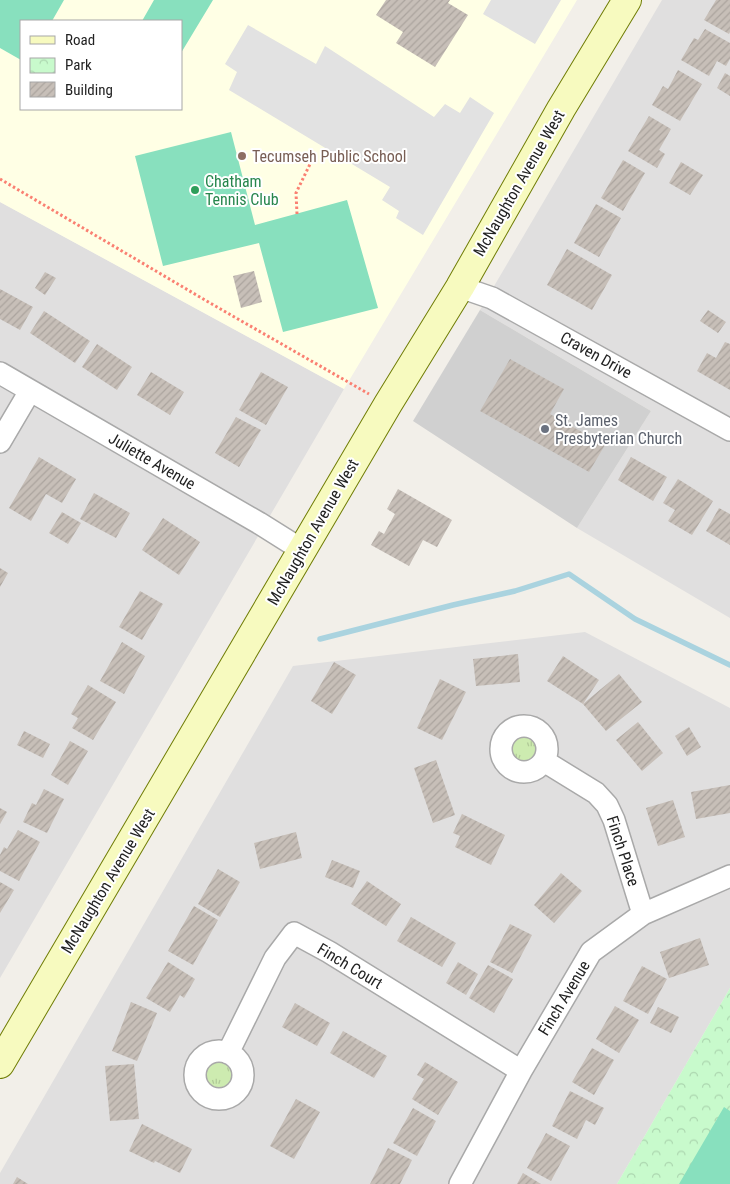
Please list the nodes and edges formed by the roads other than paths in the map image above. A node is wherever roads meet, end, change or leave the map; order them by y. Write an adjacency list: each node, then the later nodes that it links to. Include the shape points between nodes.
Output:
1 (627, 0): 2 (main road, McNaughton Avenue West)
2 (460, 287): 5 (street, Craven Drive, via 492,298); 7 (main road, McNaughton Avenue West)
3 (0, 373): 4 (street, Juliette Avenue)
4 (30, 391): 6 (street); 7 (street, Juliette Avenue)
5 (730, 430)
6 (0, 442)
7 (302, 550): 12 (main road, McNaughton Avenue West)
8 (544, 761): 10 (street, Finch Place, via 596,793 607,805)
9 (730, 876): 10 (street, Finch Avenue)
10 (643, 914): 13 (street, Finch Avenue, via 592,952)
11 (228, 1053): 13 (street, Finch Court, via 275,958 294,933)
12 (0, 1064)
13 (521, 1071): 14 (street, Finch Avenue)
14 (460, 1184)

